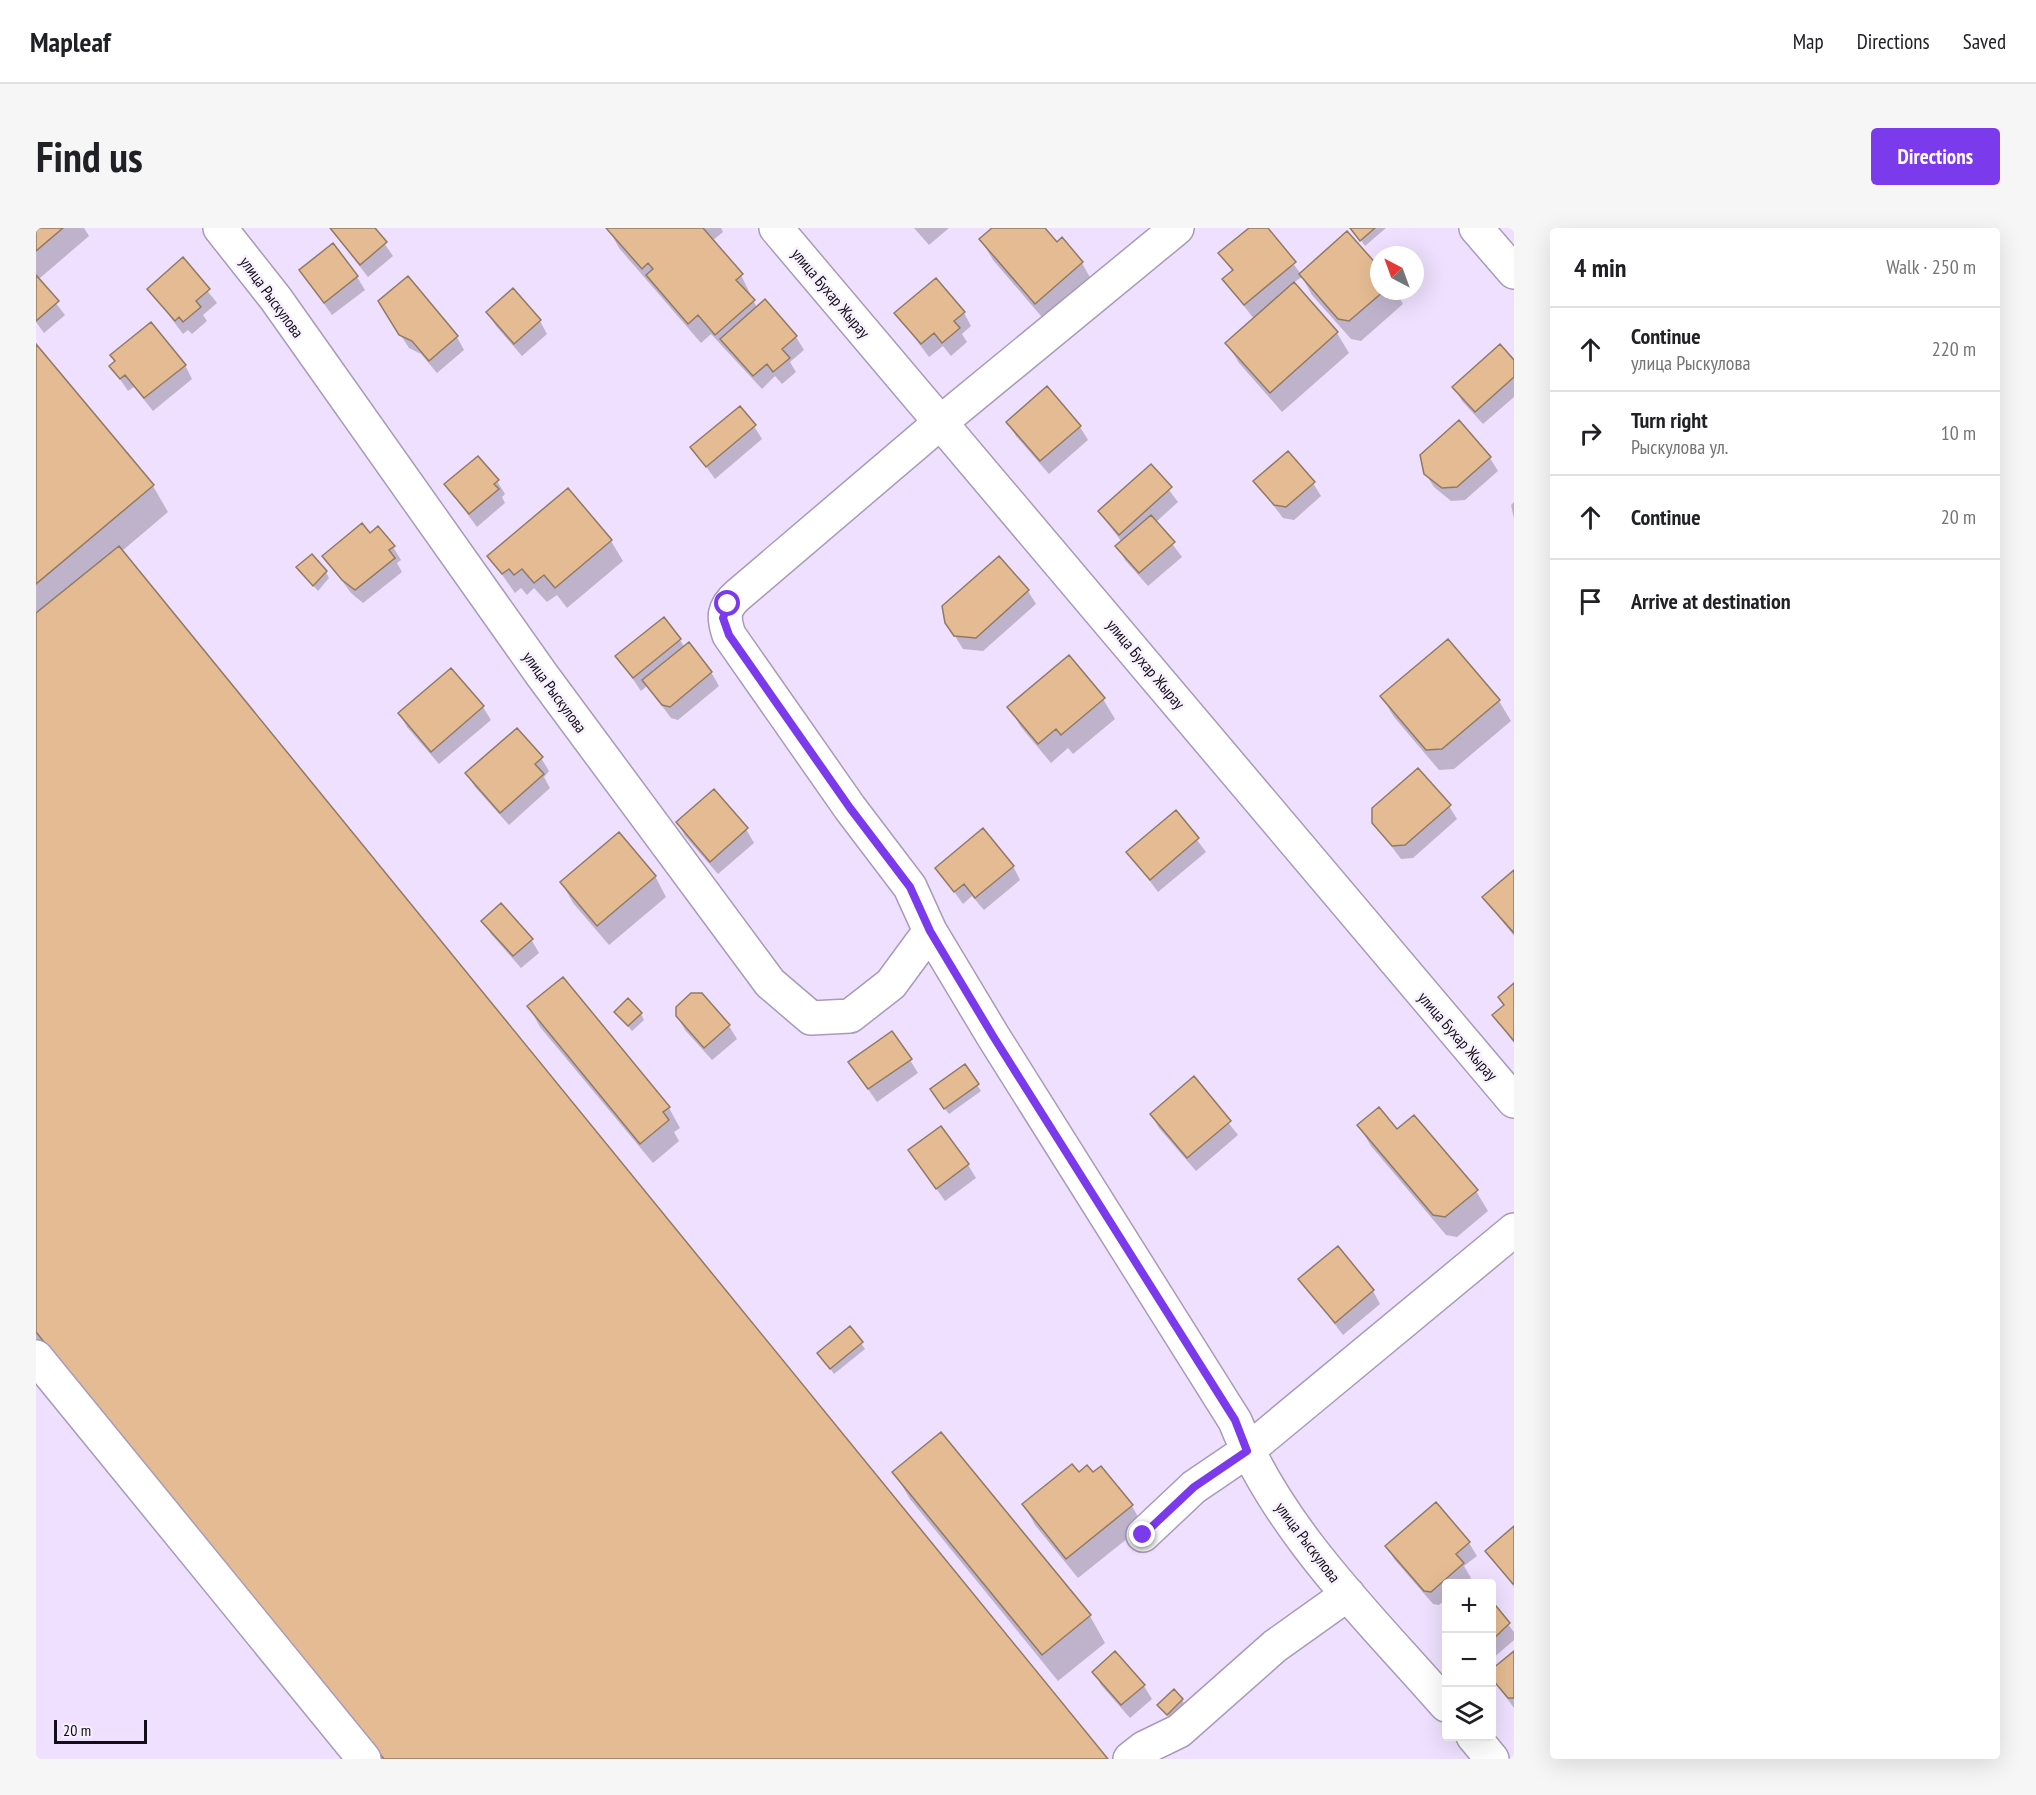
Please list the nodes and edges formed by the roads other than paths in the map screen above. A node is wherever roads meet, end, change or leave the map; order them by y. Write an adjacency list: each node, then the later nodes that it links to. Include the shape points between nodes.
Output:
1 (220, 228): 7 (street, улица Рыскулова, via 276,299 542,675 770,983 811,1018 850,1016 891,984)
2 (776, 228): 6 (street, улица Бухар Жырау)
3 (1178, 228): 6 (street)
4 (1476, 228): 5 (street)
5 (1514, 272)
6 (941, 422): 7 (street, улица Рыскулова, via 738,594 728,604 723,618 729,635 910,887); 8 (street, улица Бухар Жырау)
7 (930, 931): 11 (street, улица Рыскулова, via 1235,1420)
8 (1514, 1101)
9 (1514, 1230): 11 (street)
10 (36, 1357): 16 (street)
11 (1247, 1451): 12 (street, via 1194,1487); 13 (street, улица Рыскулова, via 1288,1522)
12 (1143, 1535)
13 (1348, 1594): 14 (street, улица Рыскулова); 17 (street, via 1275,1646 1179,1731 1143,1748)
14 (1442, 1701)
15 (1476, 1741): 18 (street)
16 (364, 1759)
17 (1130, 1759)
18 (1491, 1759)

